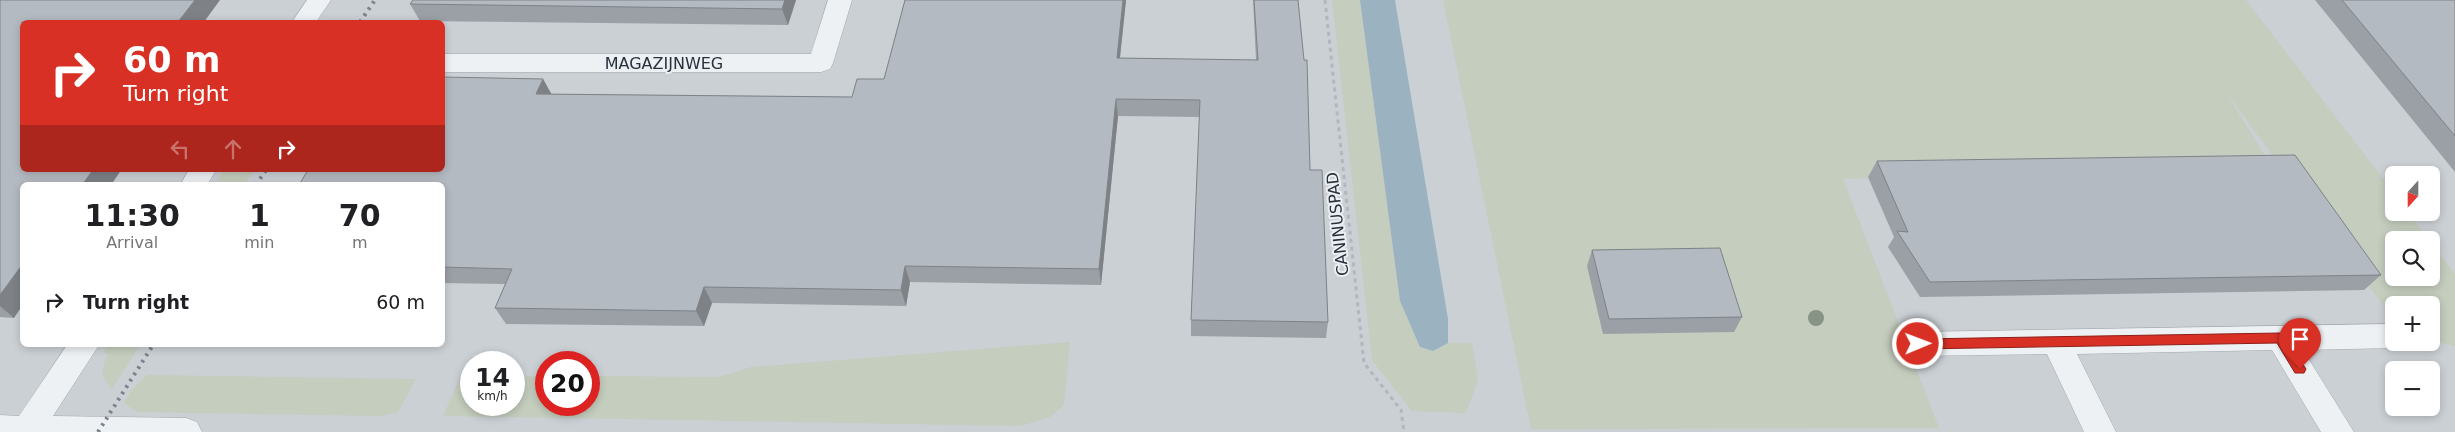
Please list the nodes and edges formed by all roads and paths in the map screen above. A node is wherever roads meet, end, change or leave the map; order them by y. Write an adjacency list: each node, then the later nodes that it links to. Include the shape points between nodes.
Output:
1 (319, 0): 4 (street)
2 (840, 0): 5 (street, MAGAZIJNWEG, via 821,63)
3 (1325, 0): 13 (path, CANINUSPAD, via 1364,363 1401,410)
4 (305, 20)
5 (445, 63)
6 (2385, 336): 7 (street)
7 (2280, 338): 8 (street); 15 (street)
8 (2056, 342): 9 (street); 14 (street)
9 (1918, 344)
10 (82, 347): 11 (street)
11 (17, 430): 12 (street)
12 (186, 432)
13 (1404, 432)
14 (2100, 432)
15 (2338, 432)

